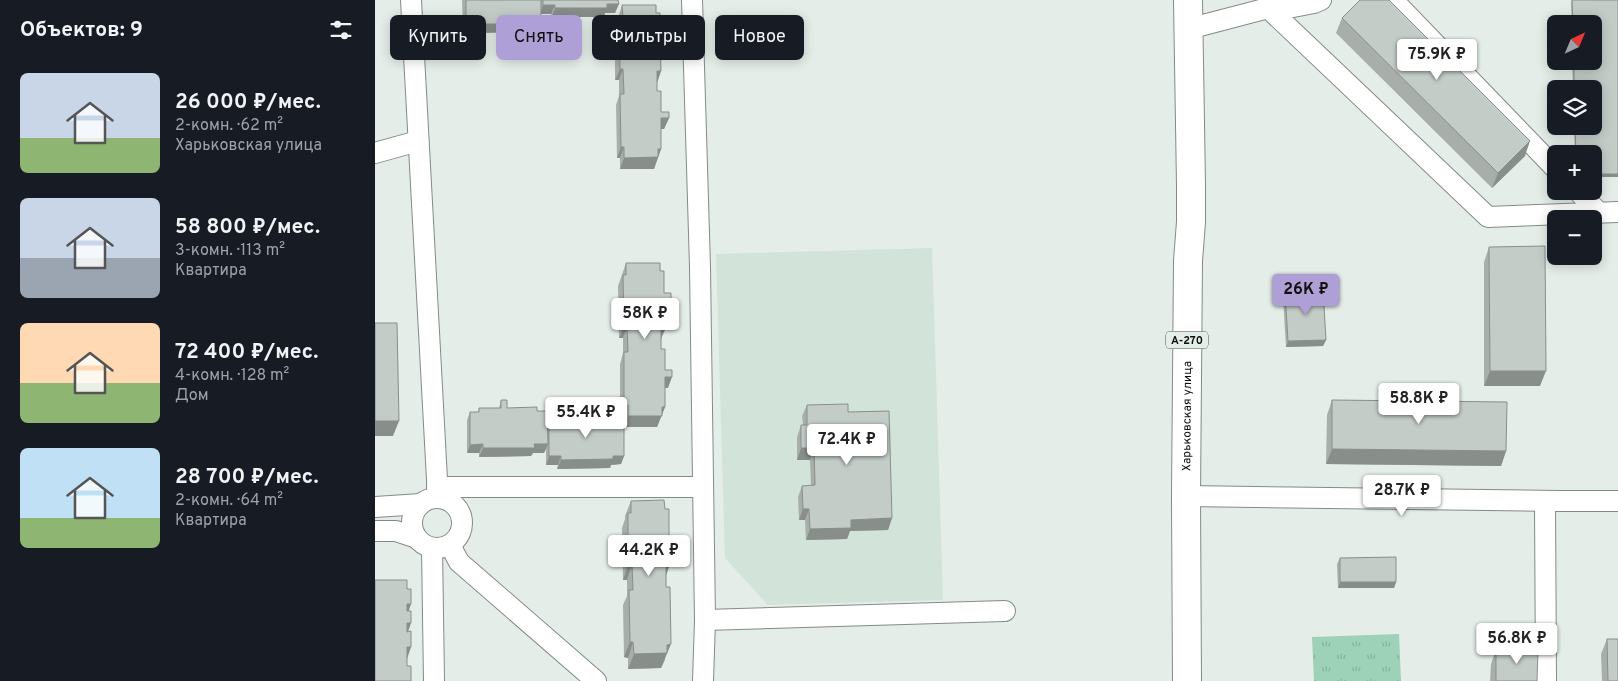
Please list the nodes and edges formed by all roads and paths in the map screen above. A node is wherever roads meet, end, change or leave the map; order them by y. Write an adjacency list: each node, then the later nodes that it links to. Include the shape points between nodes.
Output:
1 (411, 0): 8 (street)
2 (692, 0): 13 (street)
3 (1188, 0): 7 (highway, Харьковская улица / А-270)
4 (1321, 0): 6 (street, via 1288,8)
5 (1393, 0): 10 (street)
6 (1268, 8): 7 (street); 12 (street, via 1488,217)
7 (1188, 29): 14 (highway, Харьковская улица / А-270, via 1191,222)
8 (418, 141): 9 (street); 15 (street)
9 (375, 153)
10 (1547, 160)
11 (1591, 200): 12 (street)
12 (1608, 212)
13 (703, 487): 15 (street); 22 (street)
14 (1186, 496): 16 (street); 26 (highway, Харьковская улица / А-270)
15 (432, 497): 18 (street); 20 (street, via 415,512 412,520 413,530); 20 (street, via 447,500 455,506 463,522 457,539)
16 (1545, 501): 17 (street); 27 (street)
17 (1618, 501)
18 (375, 507)
19 (375, 531): 20 (street, via 396,531)
20 (433, 544): 23 (street); 24 (street, via 459,562)
21 (1005, 611): 22 (street)
22 (705, 620): 25 (street)
23 (434, 681)
24 (596, 681)
25 (703, 681)
26 (1187, 681)
27 (1546, 681)

